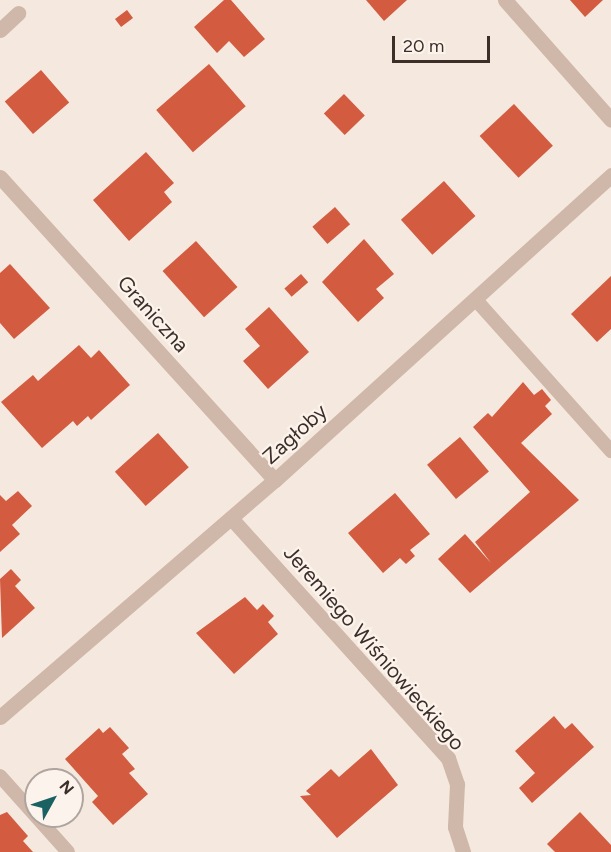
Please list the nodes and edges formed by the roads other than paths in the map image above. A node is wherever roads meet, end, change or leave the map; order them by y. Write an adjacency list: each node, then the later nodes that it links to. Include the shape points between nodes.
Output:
1 (506, 0): 4 (street)
2 (18, 13): 3 (street)
3 (0, 30)
4 (611, 120)
5 (0, 177): 9 (street, Graniczna)
6 (609, 182): 7 (street, Zagłoby)
7 (476, 300): 8 (lane); 9 (street, Zagłoby)
8 (611, 451)
9 (275, 480): 10 (street, Zagłoby)
10 (231, 518): 11 (street, Zagłoby); 14 (street, Jeremiego Wiśniowieckiego, via 448,758 457,784 455,827)
11 (0, 717)
12 (0, 776): 13 (lane)
13 (68, 852)
14 (463, 852)

